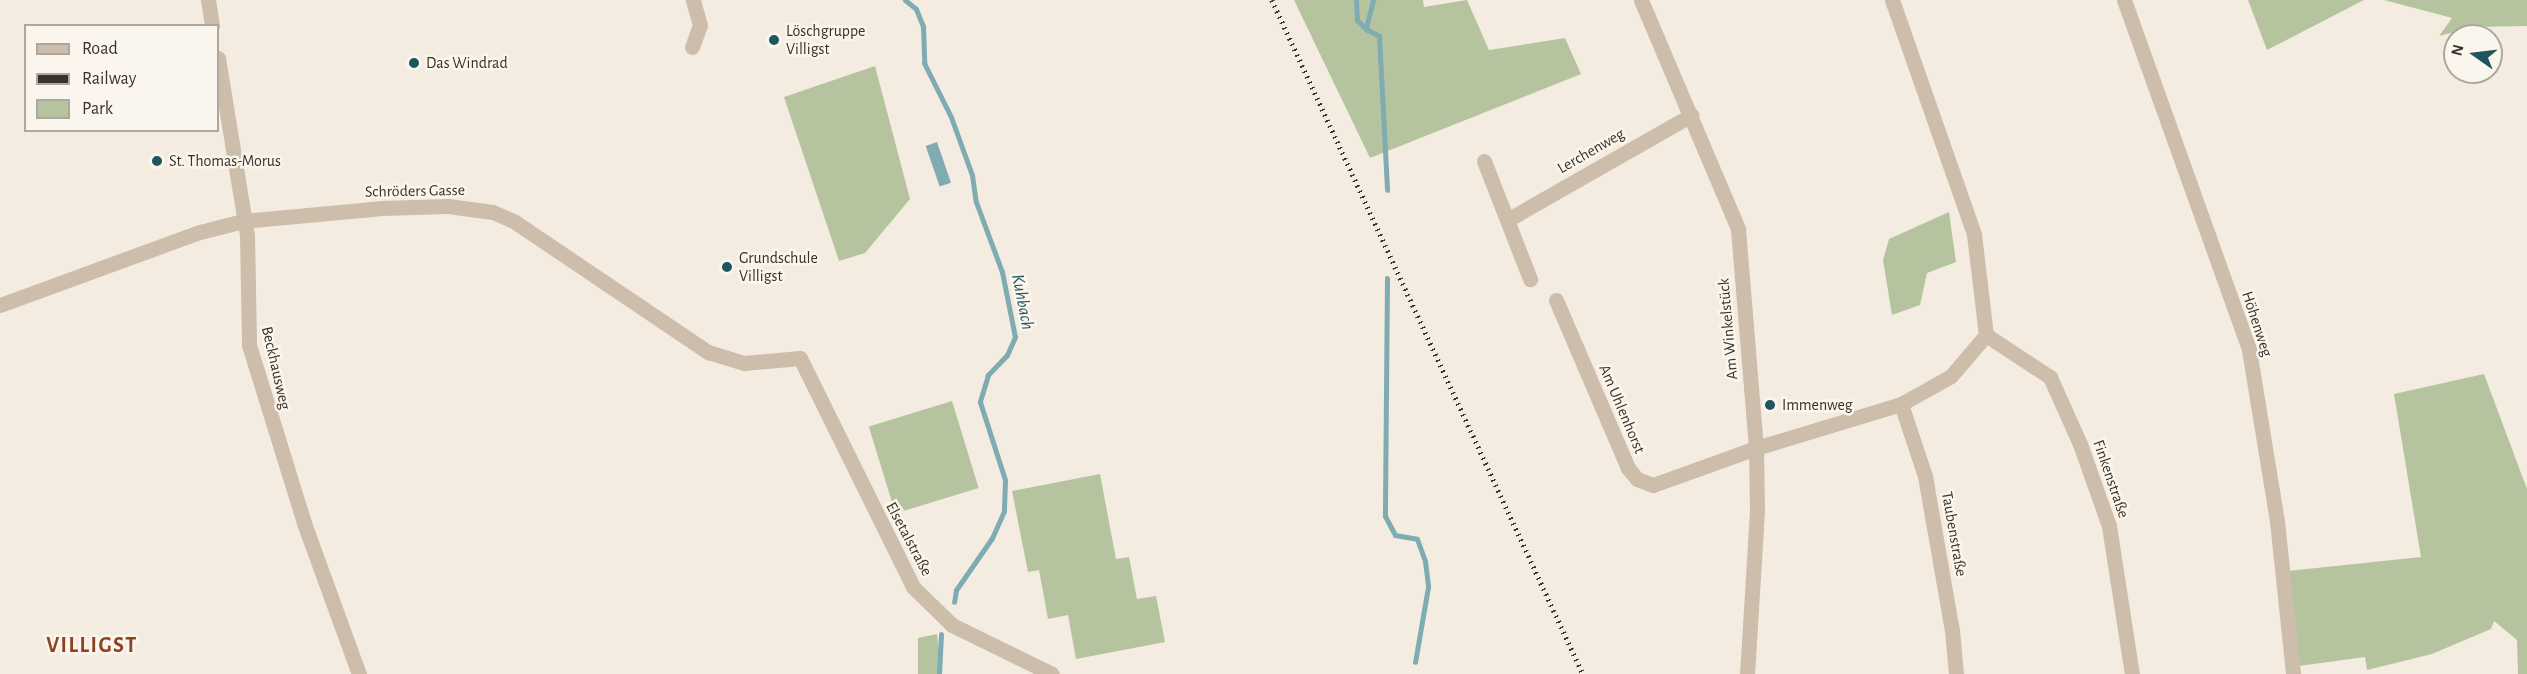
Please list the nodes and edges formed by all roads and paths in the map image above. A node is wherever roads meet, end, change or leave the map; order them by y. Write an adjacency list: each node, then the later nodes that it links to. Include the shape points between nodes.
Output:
1 (208, 0): 6 (street)
2 (693, 0): 7 (street, via 700,25)
3 (1641, 0): 9 (street, Am Winkelstück)
4 (1892, 0): 16 (street, via 1974,234)
5 (2124, 0): 25 (street, Höhenweg, via 2249,350 2277,521)
6 (212, 24)
7 (692, 47)
8 (219, 65): 12 (street, Beckhausweg)
9 (1691, 115): 11 (street, Lerchenweg); 19 (street, Am Winkelstück, via 1738,229)
10 (1484, 161): 11 (street)
11 (1509, 219): 13 (street)
12 (243, 221): 15 (street, Schröders Gasse, via 200,232); 17 (street, Schröders Gasse, via 382,208 448,206 493,212 515,222 708,352 744,363); 20 (street, Beckhausweg, via 247,236 246,318 260,390)
13 (1530, 279)
14 (1556, 300): 19 (street, Am Uhlenhorst, via 1628,468 1637,479 1653,484)
15 (0, 305)
16 (1986, 335): 18 (street, via 1951,376); 24 (street, Finkenstraße, via 2050,377 2080,444 2109,526)
17 (800, 358): 21 (street, Elsetalstraße, via 913,587 952,625)
18 (1901, 404): 19 (street); 23 (street, Taubenstraße, via 1925,476)
19 (1756, 448): 22 (street, Am Winkelstück, via 1757,511)
20 (359, 674)
21 (1052, 674)
22 (1747, 674)
23 (1956, 674)
24 (2132, 674)
25 (2293, 674)

